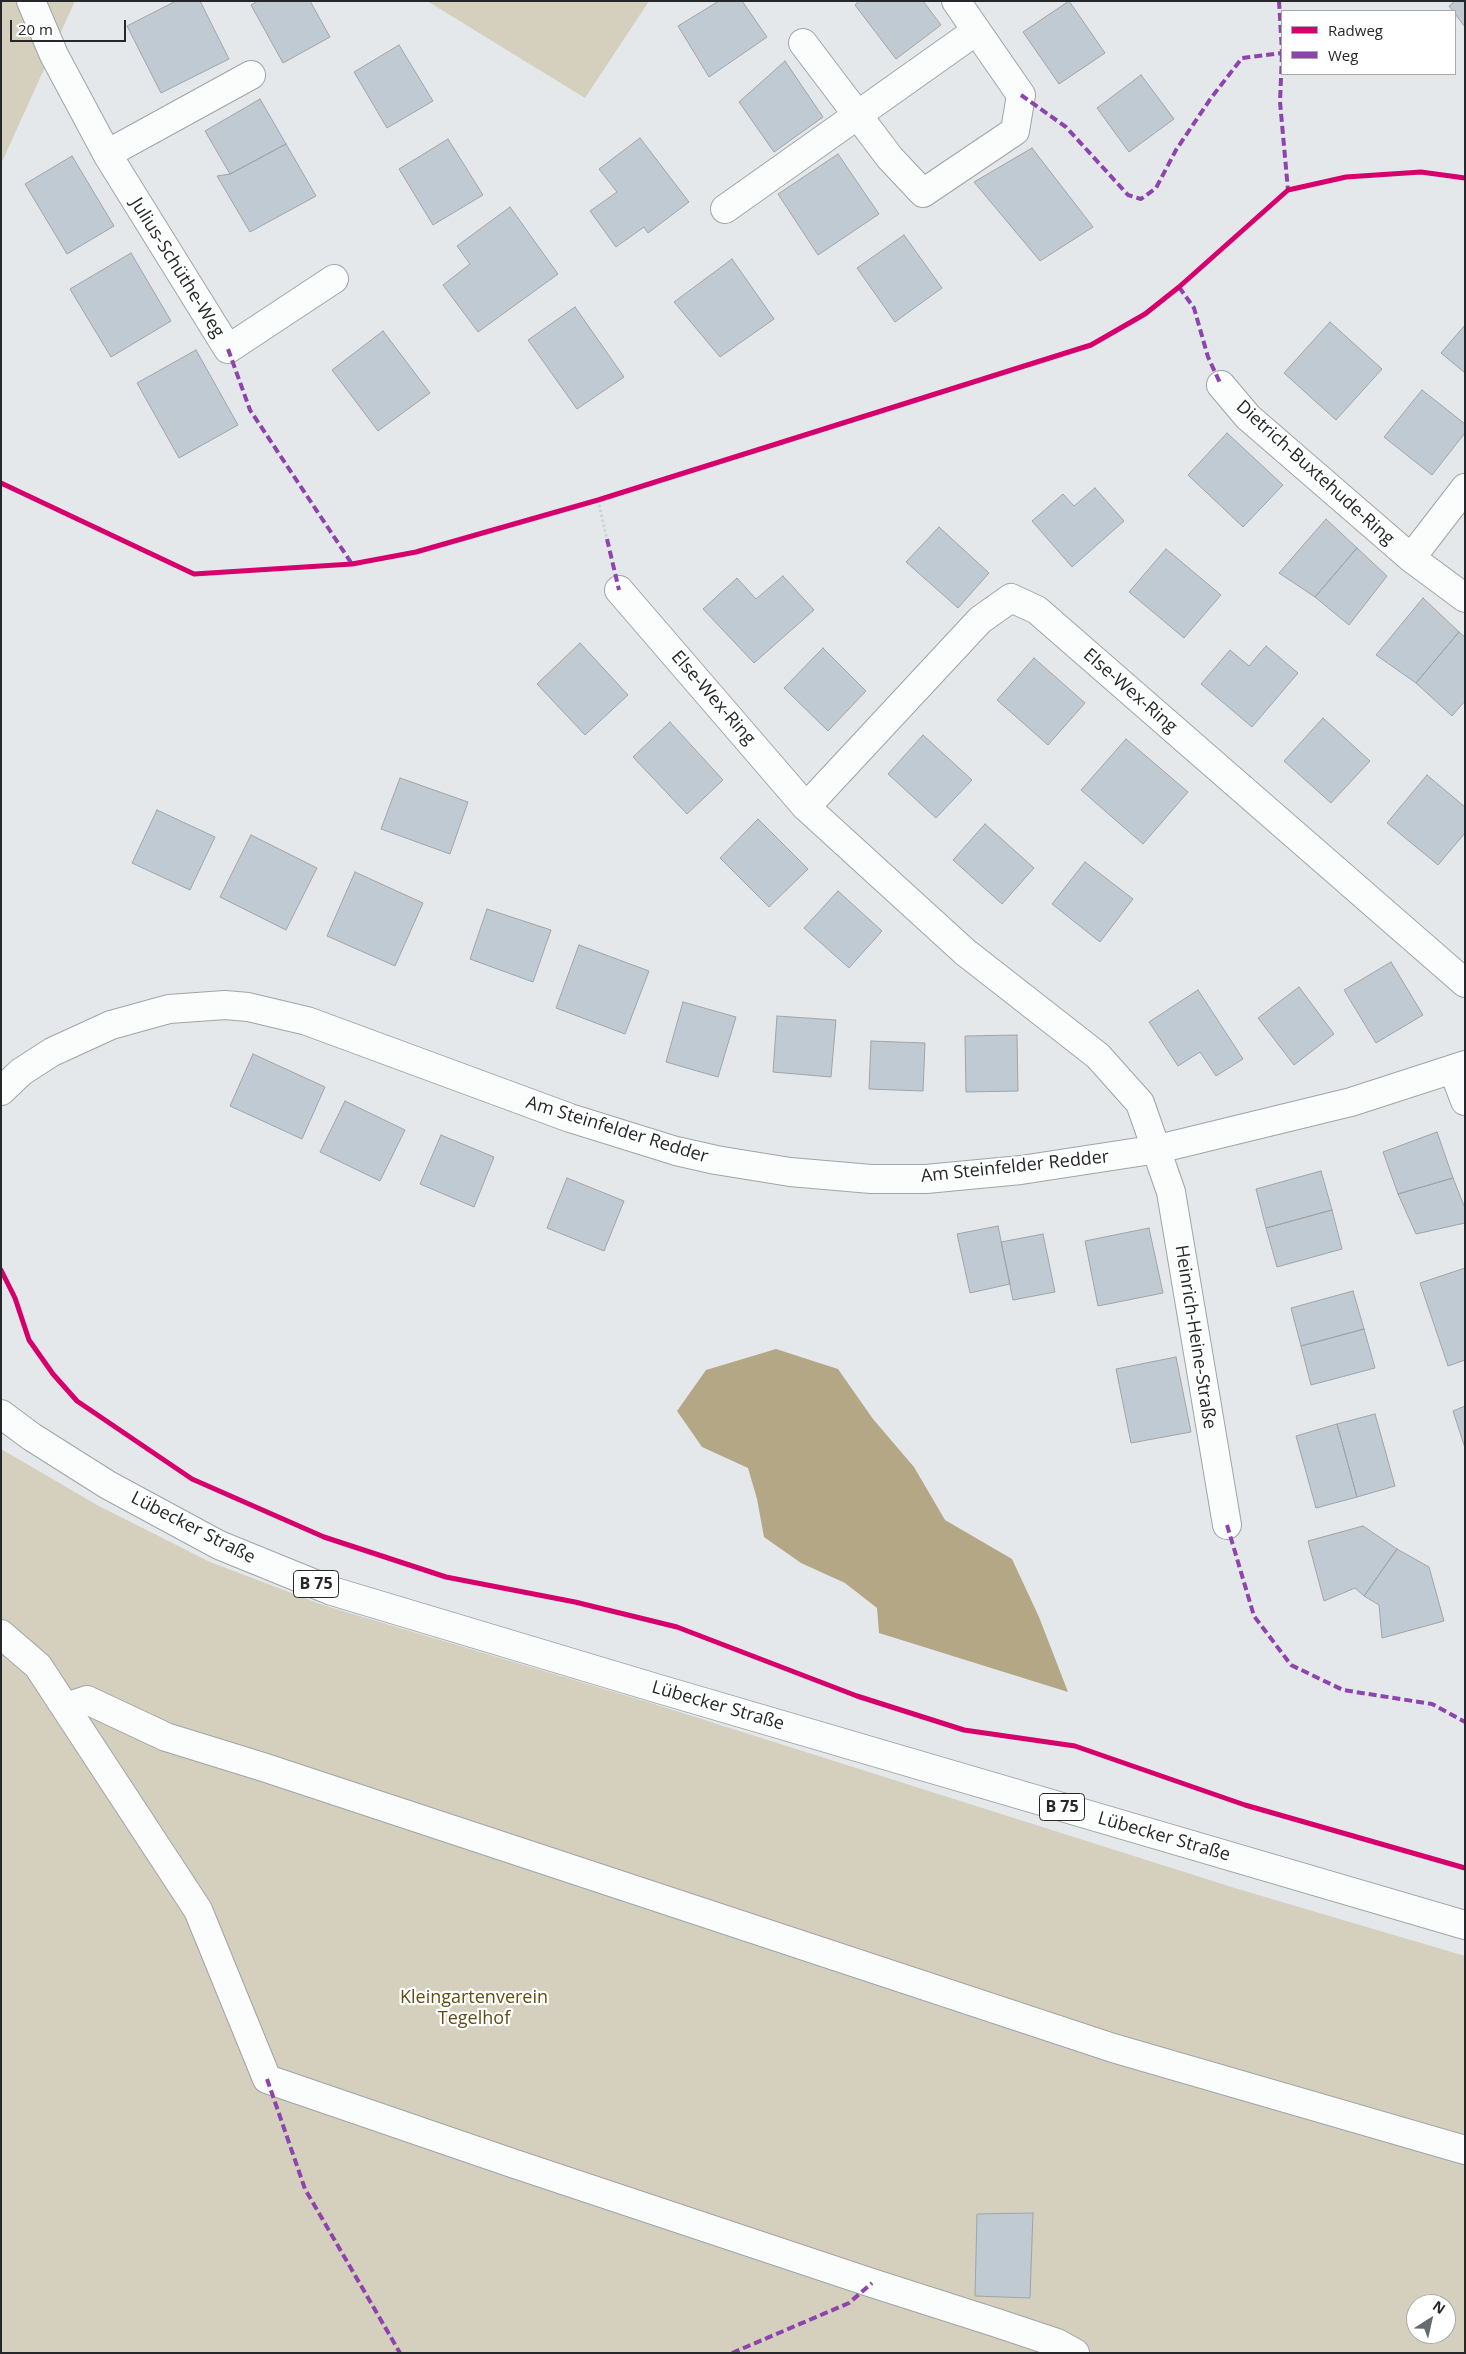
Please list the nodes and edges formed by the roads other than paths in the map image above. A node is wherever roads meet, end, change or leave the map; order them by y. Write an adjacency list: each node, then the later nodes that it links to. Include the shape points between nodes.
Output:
1 (31, 1): 7 (street, Julius-Schüthe-Weg, via 54,55)
2 (956, 1): 3 (street)
3 (976, 31): 6 (street); 6 (street, via 1020,95 1015,131 923,193 890,158)
4 (802, 43): 6 (street)
5 (251, 75): 7 (street)
6 (858, 115): 8 (street)
7 (107, 154): 9 (street, Julius-Schüthe-Weg, via 228,350)
8 (725, 209)
9 (334, 279)
10 (1221, 385): 12 (street, Dietrich-Buxtehude-Ring, via 1248,418)
11 (1465, 488): 12 (street, Dietrich-Buxtehude-Ring)
12 (1411, 558): 14 (street, Dietrich-Buxtehude-Ring)
13 (620, 590): 15 (street, Else-Wex-Ring)
14 (1465, 598)
15 (806, 807): 16 (street, Else-Wex-Ring, via 980,620 1011,598 1037,610); 20 (street, Else-Wex-Ring, via 965,952 1098,1056 1140,1103)
16 (1465, 983)
17 (1459, 1067): 19 (street); 20 (street, Am Steinfelder Redder, via 1352,1102)
18 (1, 1090): 20 (street, Am Steinfelder Redder, via 52,1052 110,1025 169,1009 225,1005 254,1008 307,1021 570,1118 652,1144 749,1167 841,1177 926,1178 1021,1170)
19 (1465, 1101)
20 (1158, 1149): 22 (street, Heinrich-Heine-Straße, via 1171,1192)
21 (1, 1414): 25 (street, Lübecker Straße / B 75, via 108,1485 219,1545 332,1591)
22 (1227, 1525)
23 (1, 1634): 24 (street, via 38,1666)
24 (66, 1707): 26 (street, via 87,1700 166,1737 1113,2048); 27 (street, via 198,1910 266,2079 1057,2343)
25 (1465, 1925)
26 (1465, 2150)
27 (1075, 2353)

